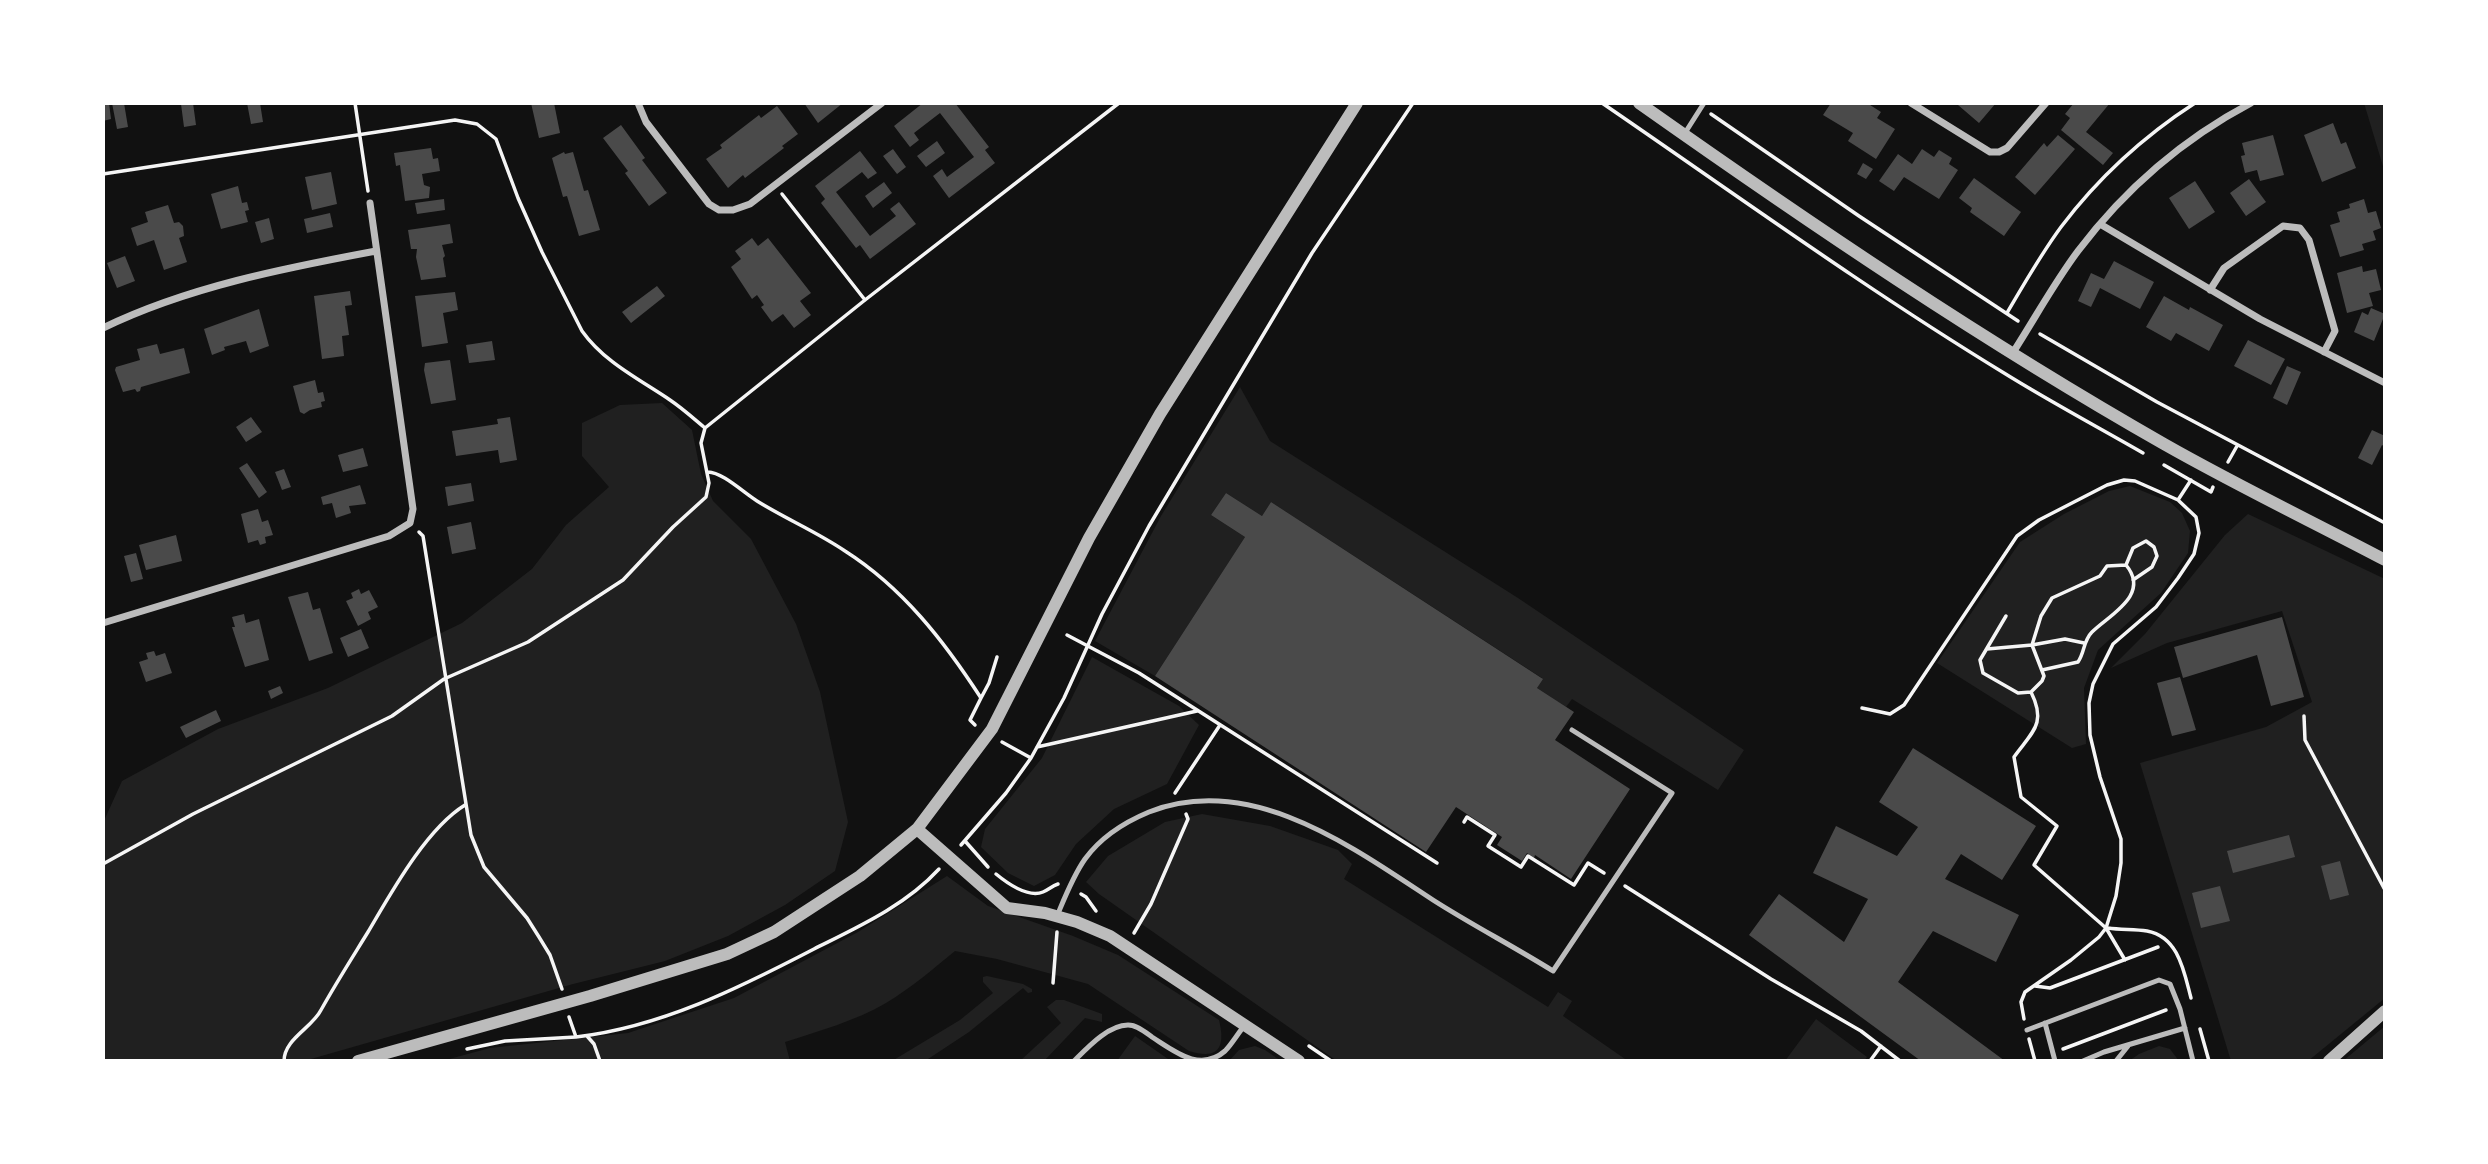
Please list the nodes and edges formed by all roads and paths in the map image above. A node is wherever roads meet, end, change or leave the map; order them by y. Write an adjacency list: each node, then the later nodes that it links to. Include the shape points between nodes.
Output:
1 (355, 103): 13 (path)
2 (638, 103): 16 (street, via 646,122 709,204 733,210)
3 (882, 103): 16 (street)
4 (1119, 103): 21 (path)
5 (1357, 103): 51 (street, via 1160,414 1089,538)
6 (1639, 103): 14 (street)
7 (1704, 103): 14 (lane)
8 (1911, 103): 9 (street, via 1990,152 1999,152)
9 (2046, 103)
10 (2195, 103): 22 (path, via 2122,160 2082,202)
11 (2251, 103): 12 (street)
12 (2236, 107): 18 (street, via 2178,148)
13 (360, 134): 15 (path); 17 (path); 27 (path, via 455,120 488,131 502,151 523,209 582,331 605,356)
14 (1684, 135): 25 (street)
15 (103, 174)
16 (775, 187): 21 (path)
17 (370, 203): 19 (street)
18 (2100, 224): 20 (street); 25 (street, via 2076,253)
19 (376, 251): 23 (street, via 232,282); 31 (street, via 413,509)
20 (2210, 290): 24 (street); 24 (street, via 2224,268 2275,230 2287,225 2300,228 2309,240 2335,331)
21 (865, 300): 27 (path)
22 (2007, 313)
23 (103, 328)
24 (2324, 352): 26 (street)
25 (2012, 354): 32 (street, via 2165,444)
26 (2385, 383)
27 (705, 428): 28 (path, via 701,443)
28 (708, 472): 43 (path, via 708,490 702,502 624,580 528,642); 45 (path, via 716,472 884,580 924,618)
29 (2191, 480): 30 (path)
30 (2178, 500): 46 (path, via 2135,481 2119,481 2031,525 2012,542 1903,705 1890,715); 65 (path, via 2199,525 2194,554 2156,607 2109,650 2092,684 2092,746 2121,839 2119,881)
31 (410, 523): 36 (street, via 389,536); 43 (path, via 423,536)
32 (2385, 559)
33 (2126, 565): 34 (path); 34 (path, via 2133,548 2146,541 2154,547 2157,556 2152,567); 39 (path, via 2107,566 2100,576 2052,598)
34 (2132, 580): 38 (path, via 2130,598)
35 (2006, 616): 40 (path)
36 (103, 623)
37 (1067, 635): 47 (path, via 1139,673)
38 (2084, 643): 39 (path, via 2066,639); 42 (path, via 2078,662)
39 (2032, 645): 40 (path); 42 (path)
40 (1987, 649): 44 (path, via 1980,660 1983,673 2018,693)
41 (997, 657): 45 (path)
42 (2042, 670): 44 (path, via 2042,681)
43 (444, 679): 55 (path); 60 (path, via 393,716 193,814)
44 (2031, 692): 65 (path, via 2039,708 2037,725 2014,757 2021,797 2057,826 2034,865)
45 (981, 698): 51 (path, via 970,720)
46 (1862, 708)
47 (1197, 711): 49 (path); 52 (path)
48 (2304, 716): 63 (path, via 2305,740)
49 (1220, 724): 54 (path, via 1175,793); 59 (path)
50 (1572, 730): 61 (lane, via 1672,793)
51 (989, 734): 53 (path); 57 (street)
52 (1037, 747)
53 (1031, 758)
54 (1177, 804): 61 (lane, via 1236,804 1312,826 1553,971); 64 (lane, via 1132,819 1100,842 1077,871); 66 (path, via 1188,819)
55 (466, 805): 71 (path, via 471,835 484,867 539,937); 86 (path, via 450,814 424,846 318,1015 291,1043)
56 (1464, 822): 61 (path, via 1467,817 1495,835 1488,846 1521,867 1528,856 1574,885 1588,863)
57 (917, 829): 64 (street, via 1007,908); 71 (street, via 860,876 774,932 727,954)
58 (965, 841): 62 (path, via 990,870 1025,891 1040,893)
59 (1437, 863)
60 (103, 864)
61 (1615, 880): 81 (path)
62 (1062, 884)
63 (2385, 890)
64 (1057, 916): 69 (path); 75 (street, via 1110,936)
65 (2106, 928): 68 (path); 70 (path, via 2088,947)
66 (1134, 933)
67 (2158, 947): 68 (path)
68 (2125, 960): 70 (path, via 2050,988)
69 (1053, 983)
70 (2033, 986): 78 (path, via 2021,1002)
71 (565, 1003): 80 (path); 87 (street)
72 (2166, 1010): 84 (path)
73 (2385, 1011): 97 (street)
74 (2045, 1023): 76 (lane, via 2159,981 2170,984); 78 (lane); 84 (lane)
75 (1246, 1024): 89 (lane, via 1224,1052 1208,1060 1178,1055 1128,1025 1103,1035); 90 (street)
76 (2185, 1028): 82 (lane); 96 (lane)
77 (616, 1029): 79 (path)
78 (2027, 1030): 85 (path)
79 (587, 1036): 80 (path); 88 (path)
80 (576, 1037): 83 (path, via 505,1041)
81 (1881, 1046): 91 (path); 92 (path)
82 (2127, 1046): 94 (lane); 95 (lane)
83 (457, 1052)
84 (2052, 1053): 85 (path); 93 (lane)
85 (2035, 1060)
86 (284, 1061)
87 (358, 1061)
88 (600, 1061)
89 (1074, 1061)
90 (1299, 1061)
91 (1870, 1061)
92 (1900, 1061)
93 (2055, 1061)
94 (2083, 1061)
95 (2116, 1061)
96 (2193, 1061)
97 (2329, 1061)

